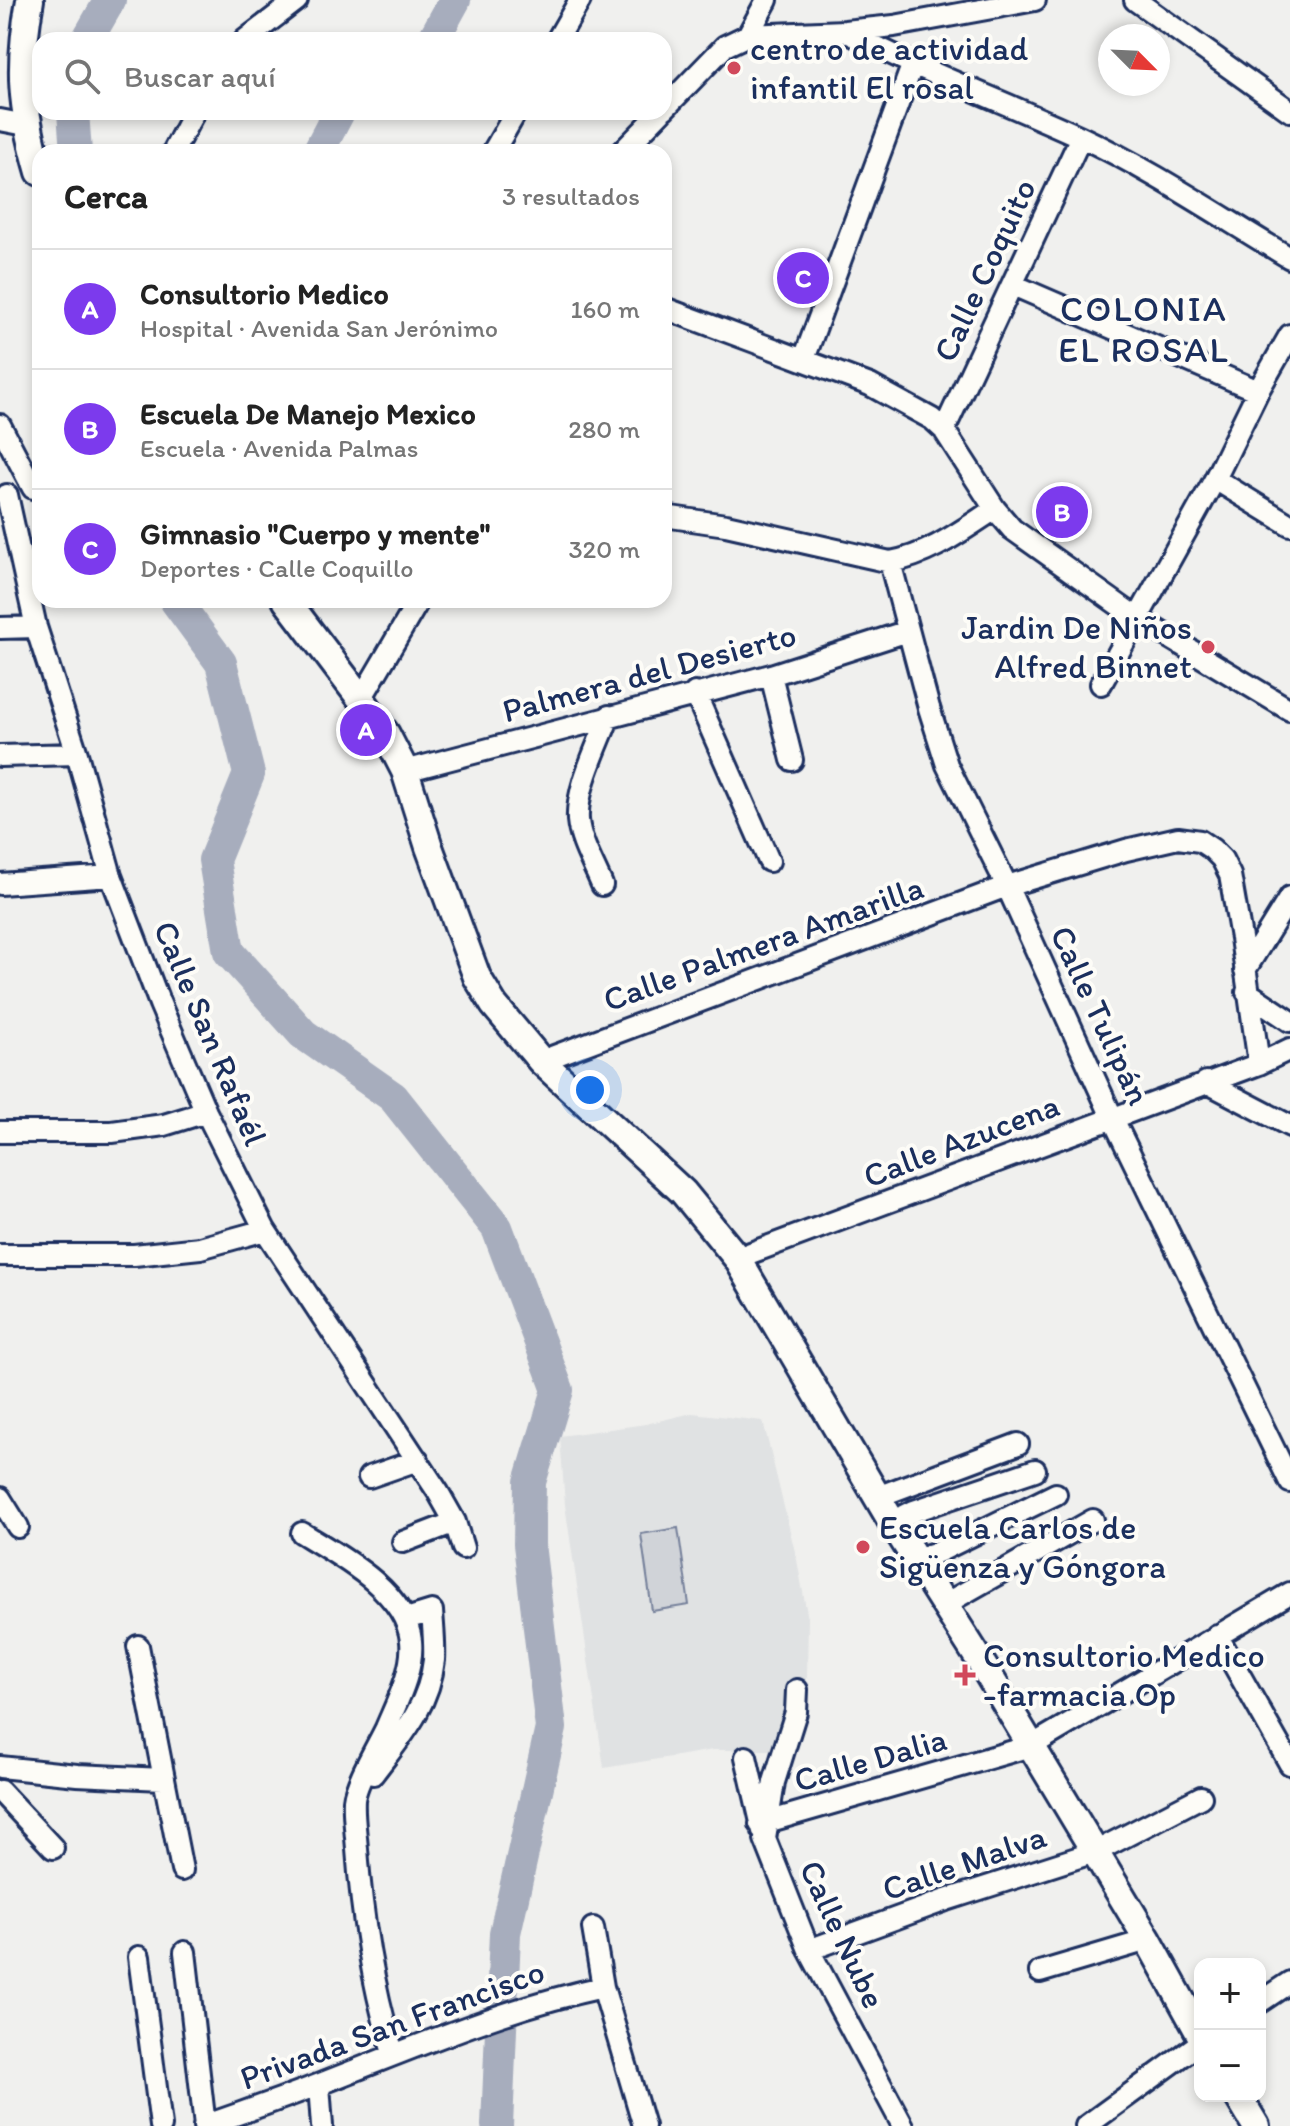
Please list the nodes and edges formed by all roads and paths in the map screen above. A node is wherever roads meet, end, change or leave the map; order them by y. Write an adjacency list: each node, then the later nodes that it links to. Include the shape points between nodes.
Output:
1 (30, 0): 18 (main road, via 22,42)
2 (297, 0): 8 (street)
3 (580, 0): 9 (street)
4 (767, 0): 10 (street)
5 (1035, 0): 7 (street)
6 (1135, 0): 13 (street)
7 (845, 31): 10 (street); 11 (street)
8 (255, 32)
9 (562, 32)
10 (748, 35): 12 (street, via 725,46)
11 (912, 66): 19 (street); 28 (street)
12 (672, 102)
13 (1290, 111)
14 (0, 120): 18 (street)
15 (190, 120): 20 (street)
16 (511, 120): 21 (street)
17 (654, 120): 22 (street)
18 (26, 125): 23 (main road)
19 (1081, 137): 24 (street); 25 (street, Calle Coquito)
20 (177, 144)
21 (498, 144)
22 (630, 144)
23 (32, 145)
24 (1290, 258)
25 (1013, 285): 29 (street); 31 (street, Calle Coquito)
26 (672, 311): 28 (street)
27 (1290, 335): 29 (street)
28 (804, 359): 31 (street, via 892,396)
29 (1258, 391): 32 (street)
30 (0, 425): 33 (street)
31 (944, 430): 36 (street)
32 (1215, 479): 38 (street); 42 (street)
33 (32, 480)
34 (32, 488): 35 (street)
35 (4, 496): 43 (street, Calle San Rafaél)
36 (995, 509): 39 (street, via 935,548); 42 (street, via 1012,529)
37 (672, 517): 39 (street)
38 (1290, 525)
39 (890, 562): 45 (street, Calle Tulipán)
40 (292, 608): 49 (main road)
41 (414, 608): 49 (street)
42 (1137, 618): 47 (street); 50 (street)
43 (36, 627): 44 (street); 52 (street, Calle San Rafaél)
44 (0, 628)
45 (908, 631): 46 (street, Palmera del Desierto); 60 (street, Calle Tulipán, via 947,765)
46 (771, 675): 48 (street, Palmera del Desierto); 54 (street)
47 (1101, 684)
48 (695, 693): 51 (street, Palmera del Desierto); 56 (street)
49 (361, 699): 55 (main road)
50 (1290, 710)
51 (609, 716): 55 (street, Palmera del Desierto); 59 (street, via 586,777 578,819)
52 (77, 754): 53 (street); 57 (street, Calle San Rafaél)
53 (0, 756)
54 (792, 760)
55 (405, 771): 66 (main road, via 477,977)
56 (769, 861)
57 (111, 876): 58 (street); 69 (street, Calle San Rafaél)
58 (0, 884)
59 (602, 885)
60 (1007, 886): 62 (street, Calle Palmera Amarilla, via 1126,850 1178,838 1200,841 1222,859 1230,875); 66 (street, Calle Palmera Amarilla); 70 (street, Calle Tulipán)
61 (1290, 897): 62 (street)
62 (1245, 970): 63 (street)
63 (1247, 992): 64 (street); 67 (street)
64 (1290, 1021)
65 (1290, 1049): 67 (street, Calle Azucena)
66 (541, 1061): 75 (main road, via 683,1192)
67 (1259, 1064): 68 (street, Calle Azucena)
68 (1206, 1082): 70 (street, Calle Azucena); 71 (street)
69 (206, 1112): 72 (street, via 112,1132); 73 (street, Calle San Rafaél)
70 (1112, 1117): 75 (street, Calle Azucena); 80 (street, Calle Tulipán)
71 (1290, 1126)
72 (0, 1132)
73 (265, 1230): 74 (street, via 200,1248 160,1252); 77 (street, Calle San Rafaél)
74 (0, 1255)
75 (737, 1258): 82 (main road)
76 (1018, 1444): 82 (street)
77 (418, 1460): 79 (street); 85 (street, Calle San Rafaél)
78 (1035, 1470): 86 (street)
79 (369, 1477)
80 (1290, 1482)
81 (1056, 1494): 91 (street)
82 (877, 1497): 86 (main road)
83 (0, 1498): 87 (street)
84 (1093, 1520): 93 (street)
85 (455, 1522): 89 (street); 90 (street, Calle San Rafaél)
86 (892, 1522): 91 (main road)
87 (18, 1527)
88 (302, 1533): 119 (street, via 354,1565 392,1600 406,1619 411,1642 409,1667 354,1798 367,1944)
89 (403, 1542)
90 (463, 1548)
91 (916, 1559): 93 (main road)
92 (1290, 1593): 94 (street, Calle Dalia)
93 (945, 1604): 97 (main road)
94 (1217, 1635): 97 (street, Calle Dalia); 99 (street)
95 (138, 1646): 101 (street)
96 (797, 1690): 104 (street, via 793,1727 779,1760)
97 (1031, 1746): 104 (street, Calle Dalia); 106 (main road)
98 (746, 1757): 104 (street, Calle Nube)
99 (1290, 1764)
100 (0, 1767): 101 (street)
101 (163, 1779): 107 (street)
102 (0, 1791): 105 (street)
103 (1201, 1797): 106 (street, Calle Malva)
104 (764, 1828): 110 (street, Calle Nube)
105 (53, 1848)
106 (1095, 1852): 109 (main road); 110 (street, Calle Malva)
107 (182, 1870)
108 (593, 1928): 115 (street)
109 (1148, 1940): 113 (street); 117 (main road)
110 (809, 1950): 126 (street, Calle Nube)
111 (185, 1952): 123 (street)
112 (139, 1957): 122 (street)
113 (1040, 1972)
114 (1290, 1982): 116 (street)
115 (603, 1987): 119 (street, Privada San Francisco, via 557,1997); 125 (street)
116 (1266, 1998)
117 (1198, 2030)
118 (1194, 2047): 127 (street)
119 (393, 2053): 120 (street, Privada San Francisco)
120 (319, 2085): 123 (street, Privada San Francisco); 124 (street)
121 (1242, 2102): 128 (main road)
122 (161, 2126)
123 (205, 2126)
124 (322, 2126)
125 (644, 2126)
126 (903, 2126)
127 (1086, 2126)
128 (1256, 2126)

